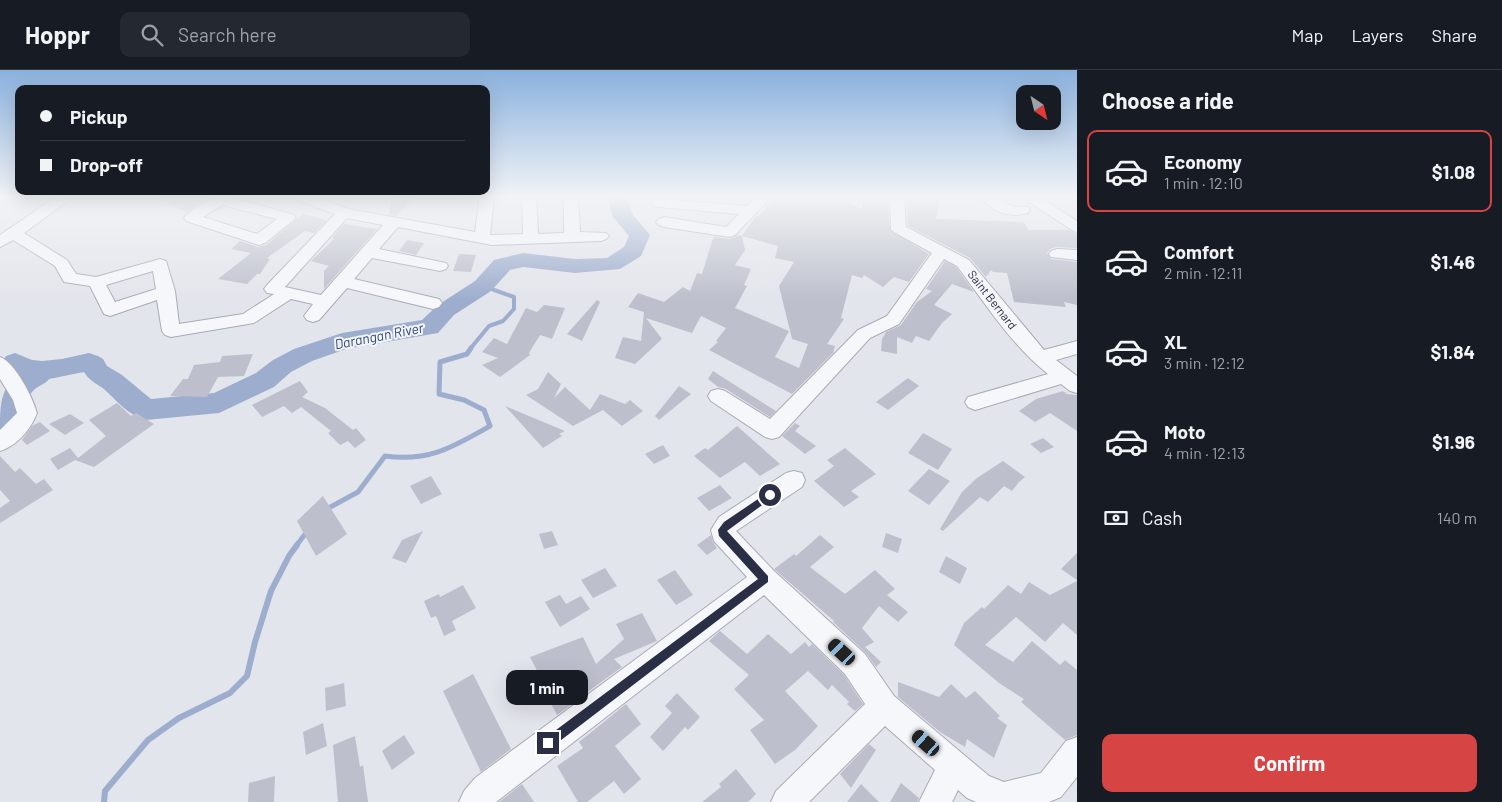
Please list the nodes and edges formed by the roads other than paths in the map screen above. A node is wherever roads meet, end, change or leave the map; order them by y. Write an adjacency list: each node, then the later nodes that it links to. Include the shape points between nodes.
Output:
1 (232, 231): 2 (street, via 259,240)
2 (271, 231)
3 (327, 231): 23 (street, via 273,289)
4 (386, 231): 15 (street)
5 (444, 231): 13 (street)
6 (483, 231): 13 (street)
7 (531, 231): 14 (street)
8 (572, 231): 11 (street)
9 (903, 231): 16 (street, Saint Bernard)
10 (601, 236): 11 (street)
11 (572, 237): 14 (street)
12 (7, 238): 20 (street, via 61,263 70,278)
13 (482, 238): 14 (street)
14 (531, 238)
15 (367, 252): 19 (street); 21 (street)
16 (941, 252): 28 (street, Saint Bernard, via 963,263); 31 (street, via 894,320 864,334 772,430)
17 (1057, 254): 18 (street)
18 (1077, 255)
19 (440, 266)
20 (96, 282): 22 (street, via 110,310); 22 (street, via 160,264)
21 (344, 282): 24 (street); 25 (street)
22 (166, 291): 23 (street, via 171,331 248,319)
23 (288, 293): 24 (street)
24 (326, 302): 26 (street)
25 (432, 303)
26 (313, 316)
27 (1077, 347): 28 (street)
28 (1040, 358): 30 (street, Saint Bernard)
29 (0, 364): 33 (street, via 26,406 27,413)
30 (1070, 381): 32 (street)
31 (718, 396)
32 (975, 402)
33 (0, 442)
34 (794, 480): 35 (street, via 722,530)
35 (765, 579): 36 (street, via 855,664); 39 (street, via 486,789)
36 (884, 706): 38 (street); 40 (street)
37 (1077, 752): 38 (street, via 1050,786 1004,798 978,787)
38 (954, 768): 41 (street)
39 (475, 802)
40 (787, 802)
41 (935, 802)

